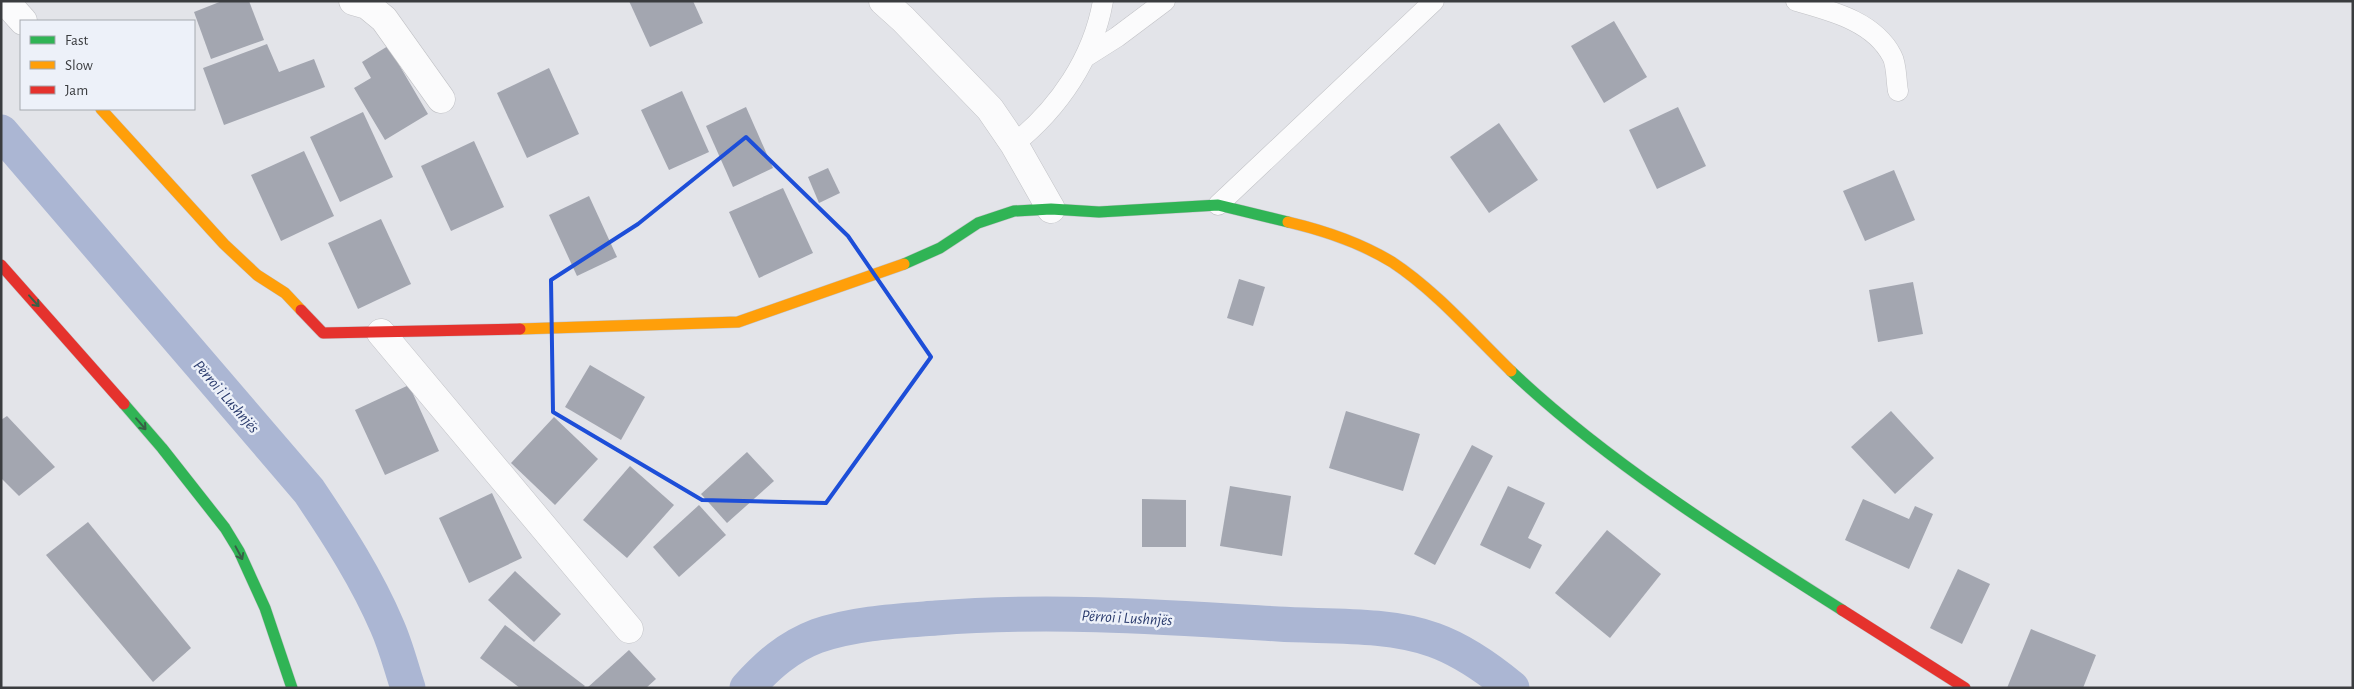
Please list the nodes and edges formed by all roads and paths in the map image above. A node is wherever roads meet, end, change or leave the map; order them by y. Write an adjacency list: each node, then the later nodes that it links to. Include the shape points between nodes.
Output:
1 (5, 1): 8 (street)
2 (353, 1): 11 (street, via 367,5 384,19)
3 (883, 1): 13 (street, via 990,109)
4 (1104, 1): 9 (lane)
5 (1165, 1): 9 (lane, via 1118,38)
6 (1434, 1): 14 (lane)
7 (1796, 1): 10 (lane, via 1831,11 1869,29 1893,56)
8 (22, 20)
9 (1087, 56): 13 (lane, via 1051,110)
10 (1898, 91)
11 (441, 99)
12 (102, 110): 17 (street, via 224,244 257,275 285,293 322,333)
13 (1014, 144): 15 (street)
14 (1218, 205): 15 (street, via 1098,212); 20 (street, via 1304,226 1347,241 1391,262 1429,292 1542,400 1594,442 1743,547)
15 (1051, 209): 17 (street, via 1014,211 978,223 940,248 891,270 738,322)
16 (1, 265): 19 (street, one-way to 19, via 162,448 225,528 265,608)
17 (382, 333): 18 (street)
18 (629, 629)
19 (292, 688)
20 (1965, 688)

